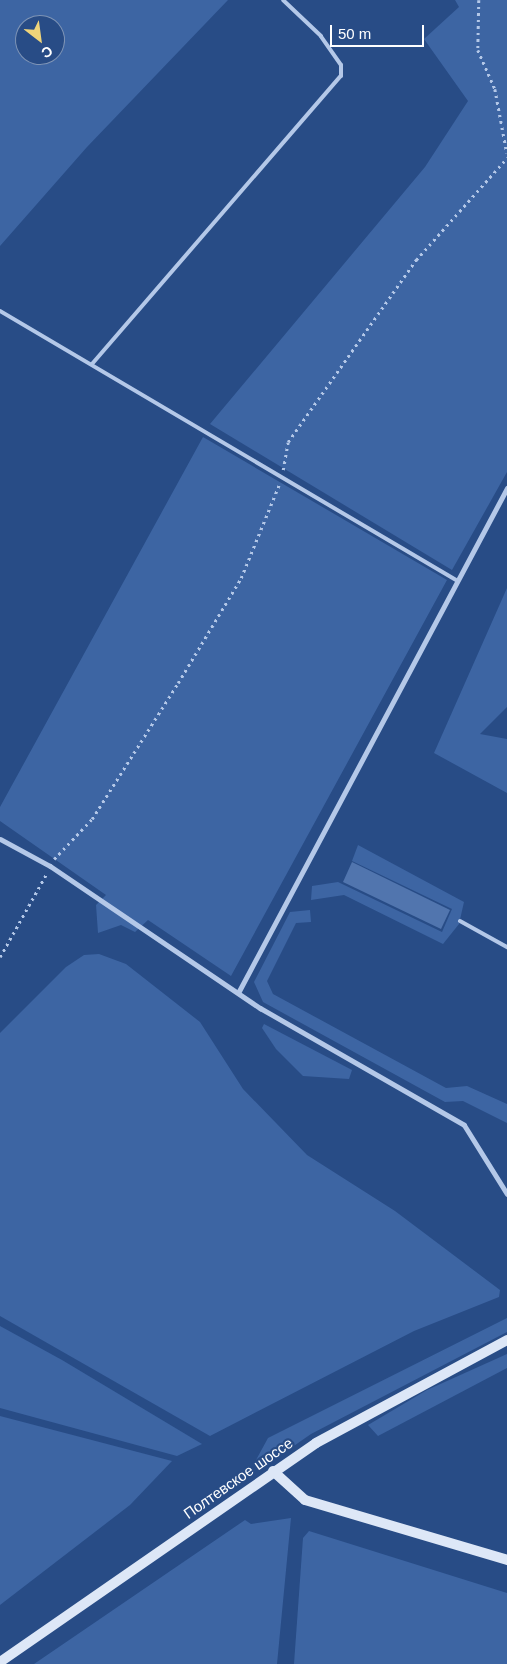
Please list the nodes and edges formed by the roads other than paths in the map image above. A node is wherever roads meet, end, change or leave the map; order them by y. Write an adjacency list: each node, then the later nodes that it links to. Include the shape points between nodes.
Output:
1 (283, 0): 3 (lane, via 321,36 341,65 341,76)
2 (0, 311): 3 (lane)
3 (92, 364): 5 (lane)
4 (507, 488): 5 (street)
5 (456, 580): 9 (street, via 242,977)
6 (0, 839): 9 (street, via 50,866)
7 (460, 921): 8 (lane)
8 (507, 947)
9 (239, 991): 10 (street, via 260,1008 464,1125)
10 (507, 1194)
11 (507, 1340): 12 (street, Полтевское шоссе, via 392,1398)
12 (274, 1471): 13 (street, via 305,1500); 14 (street, Полтевское шоссе)
13 (507, 1560)
14 (0, 1662)

